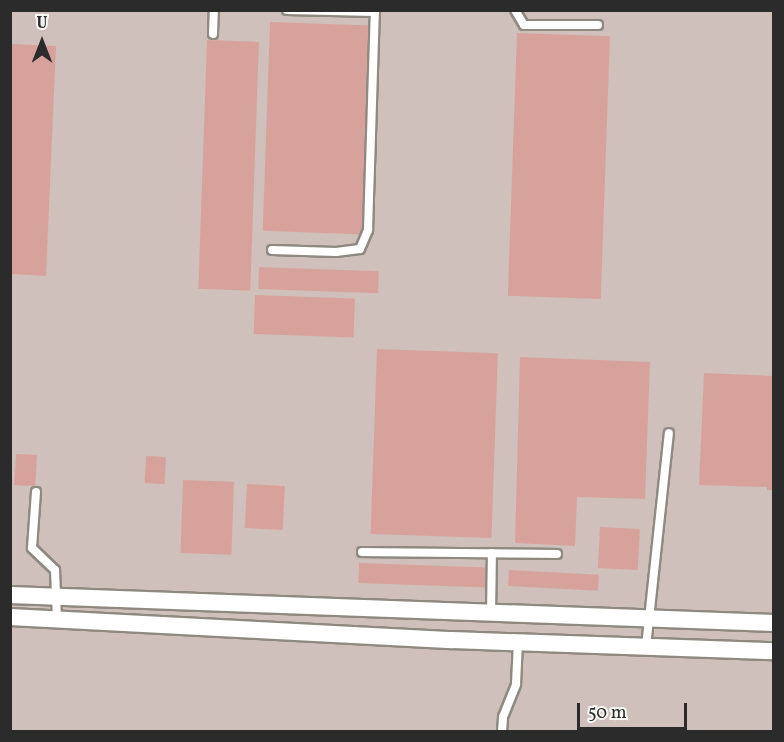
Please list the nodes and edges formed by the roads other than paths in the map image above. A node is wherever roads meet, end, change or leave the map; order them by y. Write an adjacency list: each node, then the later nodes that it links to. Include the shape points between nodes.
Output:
1 (214, 10): 6 (lane)
2 (287, 10): 4 (lane)
3 (514, 10): 5 (lane, via 524,25)
4 (375, 11): 7 (lane, via 368,230 360,249)
5 (598, 25)
6 (213, 34)
7 (272, 250)
8 (669, 434): 18 (lane)
9 (36, 492): 14 (lane, via 32,548 55,570)
10 (362, 552): 11 (lane)
11 (492, 553): 12 (lane); 16 (lane)
12 (557, 554)
13 (10, 595): 14 (street)
14 (57, 596): 15 (street); 19 (lane)
15 (452, 613): 16 (street); 21 (street)
16 (491, 614): 18 (street)
17 (10, 617): 19 (street)
18 (649, 617): 20 (street); 23 (lane)
19 (57, 619): 21 (street)
20 (774, 623)
21 (452, 640): 22 (street)
22 (518, 642): 23 (street); 25 (lane, via 516,684 503,717)
23 (646, 647): 24 (street)
24 (774, 651)
25 (502, 732)

